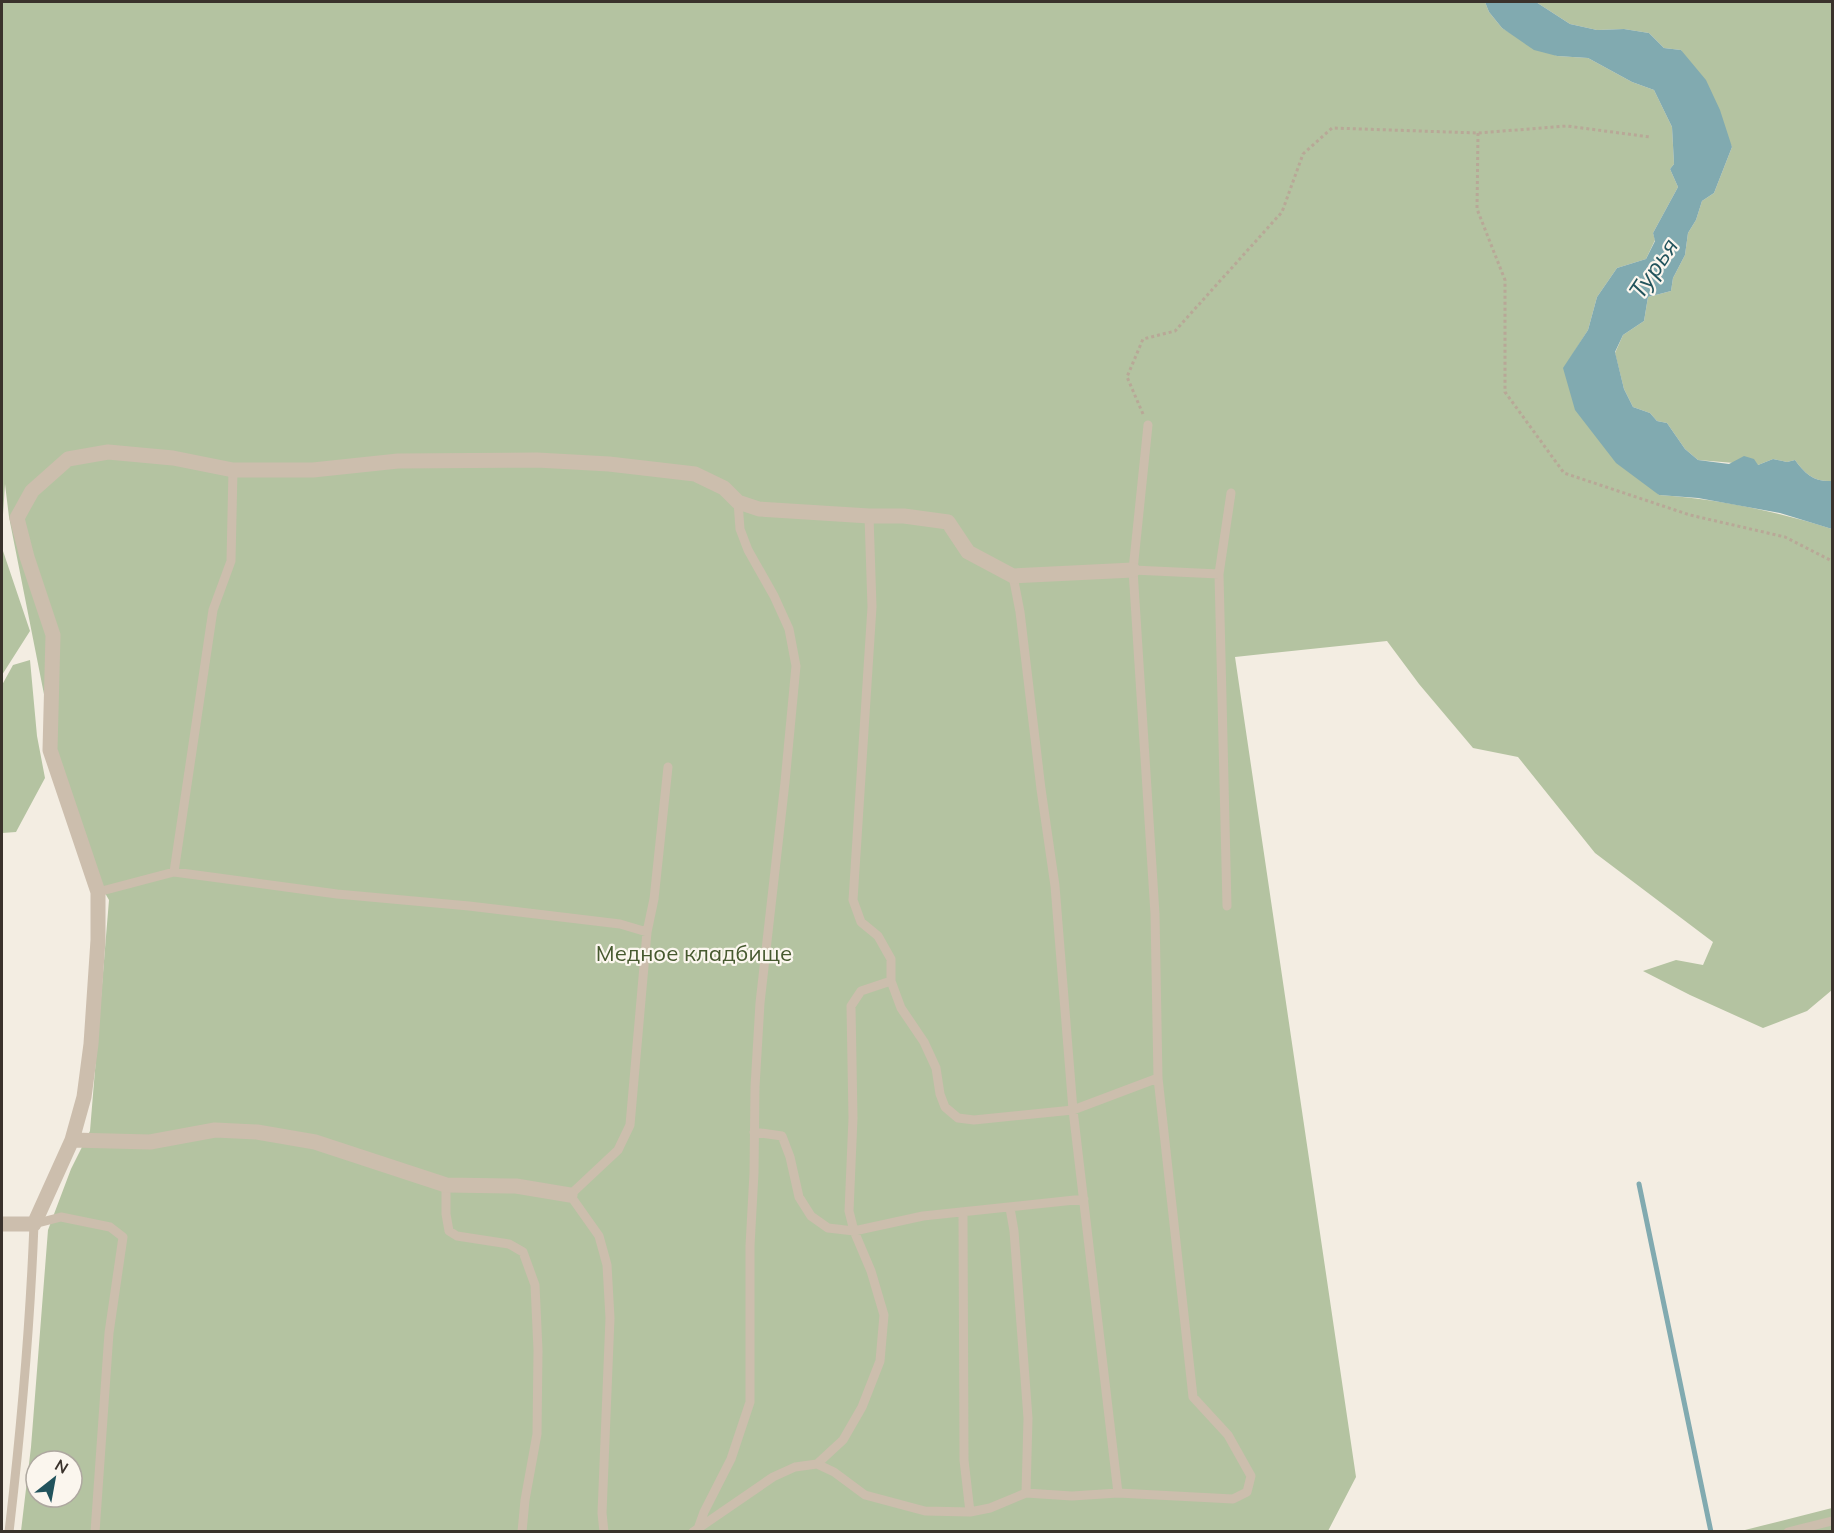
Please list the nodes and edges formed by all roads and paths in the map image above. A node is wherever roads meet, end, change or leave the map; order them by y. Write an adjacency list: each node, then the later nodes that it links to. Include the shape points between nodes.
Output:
1 (1478, 133): 2 (path, via 1567,126); 3 (path, via 1332,128 1304,154 1282,212 1175,331 1143,339 1127,377); 8 (path, via 1477,209 1505,280 1505,392 1564,473 1690,515 1785,537)
2 (1650, 137)
3 (1148, 425): 9 (lane)
4 (233, 470): 6 (street, via 313,470 398,460 609,464 695,474 724,488); 13 (lane, via 231,561 213,610); 14 (street, via 173,458 108,452 68,459 32,491 17,518 53,636 50,750)
5 (1231, 493): 10 (lane)
6 (738, 502): 7 (street, via 759,509); 20 (lane, via 740,529 789,629 796,666 760,1003)
7 (869, 516): 11 (street, via 948,522 968,552); 17 (lane, via 872,608 853,900 861,922 878,936 891,959)
8 (1833, 561)
9 (1132, 570): 10 (lane); 11 (street); 18 (lane, via 1155,914)
10 (1219, 574): 15 (lane)
11 (1013, 576): 19 (lane, via 1055,885)
12 (668, 767): 16 (lane)
13 (174, 872): 14 (lane); 16 (lane, via 620,924)
14 (98, 892): 21 (street, via 91,1044 84,1097)
15 (1227, 906)
16 (647, 932): 23 (lane, via 630,1125 618,1150)
17 (891, 981): 19 (lane, via 901,1008 936,1068 945,1107 958,1118 974,1120); 29 (lane, via 861,990 851,1006 854,1118 849,1211)
18 (1158, 1078): 19 (lane); 32 (lane, via 1193,1397 1228,1435 1251,1476 1247,1492 1233,1499)
19 (1072, 1110): 24 (lane)
20 (754, 1132): 29 (lane, via 782,1136 799,1197 811,1216 828,1228); 35 (lane, via 750,1402 731,1459)
21 (72, 1140): 22 (street, via 150,1142 215,1130 257,1132 315,1142); 28 (street)
22 (446, 1185): 23 (street, via 516,1186); 38 (lane, via 449,1231 457,1236 509,1244 523,1252 535,1285 537,1434)
23 (570, 1195): 39 (lane, via 599,1236 607,1265 610,1318)
24 (1084, 1199): 25 (lane); 32 (lane)
25 (1010, 1208): 26 (lane); 31 (lane, via 1028,1418)
26 (963, 1213): 29 (lane, via 922,1216); 33 (lane, via 964,1460)
27 (2, 1224): 28 (street)
28 (34, 1224): 36 (lane, via 30,1312); 37 (lane, via 61,1217 110,1227 123,1238 109,1334)
29 (854, 1231): 30 (lane, via 884,1315 880,1361 862,1407 843,1440)
30 (817, 1464): 33 (lane, via 865,1495 925,1511); 35 (lane, via 795,1467 773,1477)
31 (1026, 1493): 32 (lane); 33 (lane)
32 (1118, 1493)
33 (970, 1512)
34 (1833, 1521): 40 (lane)
35 (698, 1530)
36 (9, 1532)
37 (95, 1532)
38 (522, 1532)
39 (604, 1532)
40 (1788, 1532)

